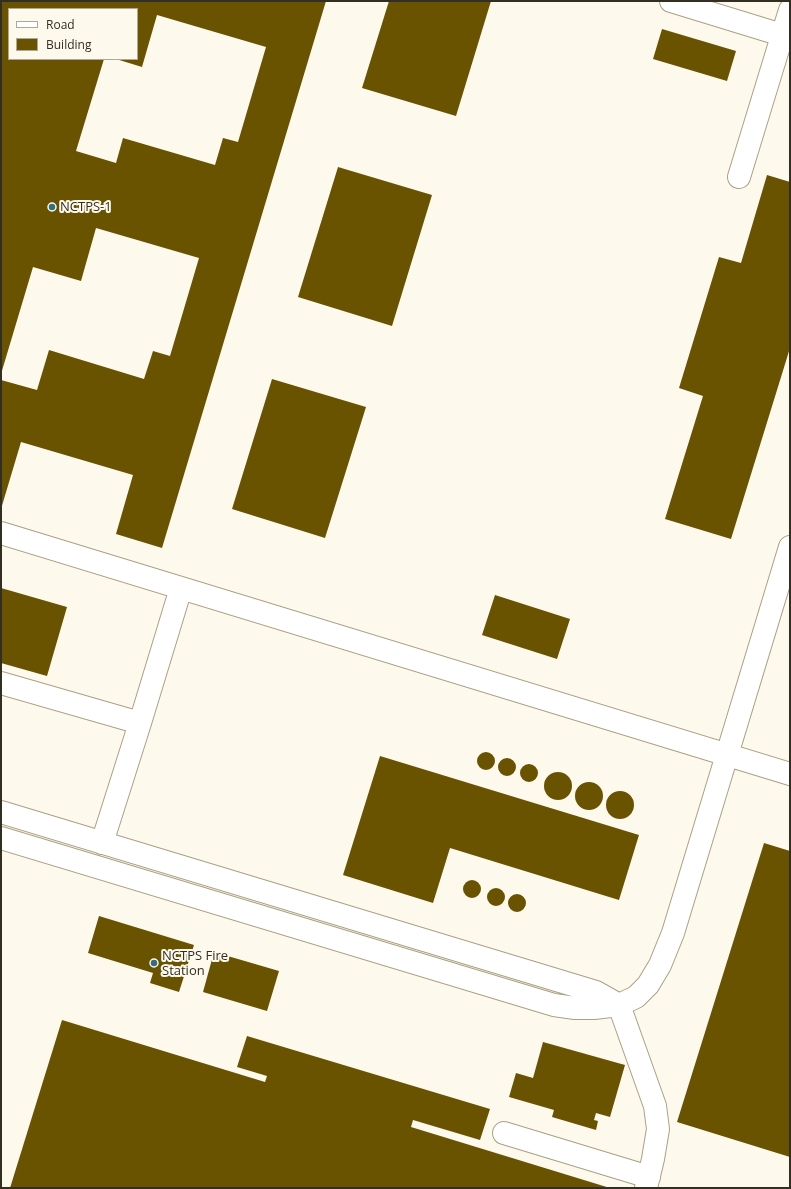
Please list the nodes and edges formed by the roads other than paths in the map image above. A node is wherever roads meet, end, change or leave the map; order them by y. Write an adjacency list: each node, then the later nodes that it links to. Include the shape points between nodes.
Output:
1 (671, 1): 3 (lane)
2 (790, 10): 3 (lane)
3 (782, 36): 4 (lane)
4 (739, 177)
5 (1, 533): 7 (lane)
6 (790, 547): 10 (lane)
7 (181, 588): 9 (lane); 10 (lane)
8 (1, 683): 9 (lane)
9 (140, 724): 14 (lane)
10 (727, 755): 11 (lane); 15 (lane, via 673,933 660,965 648,985 636,997)
11 (790, 774)
12 (1, 812): 14 (lane)
13 (1, 838): 15 (lane, via 554,1005 594,1008)
14 (102, 843): 15 (lane, via 596,992)
15 (619, 1004): 17 (lane, via 655,1106 658,1129)
16 (504, 1133): 17 (lane)
17 (647, 1182)

